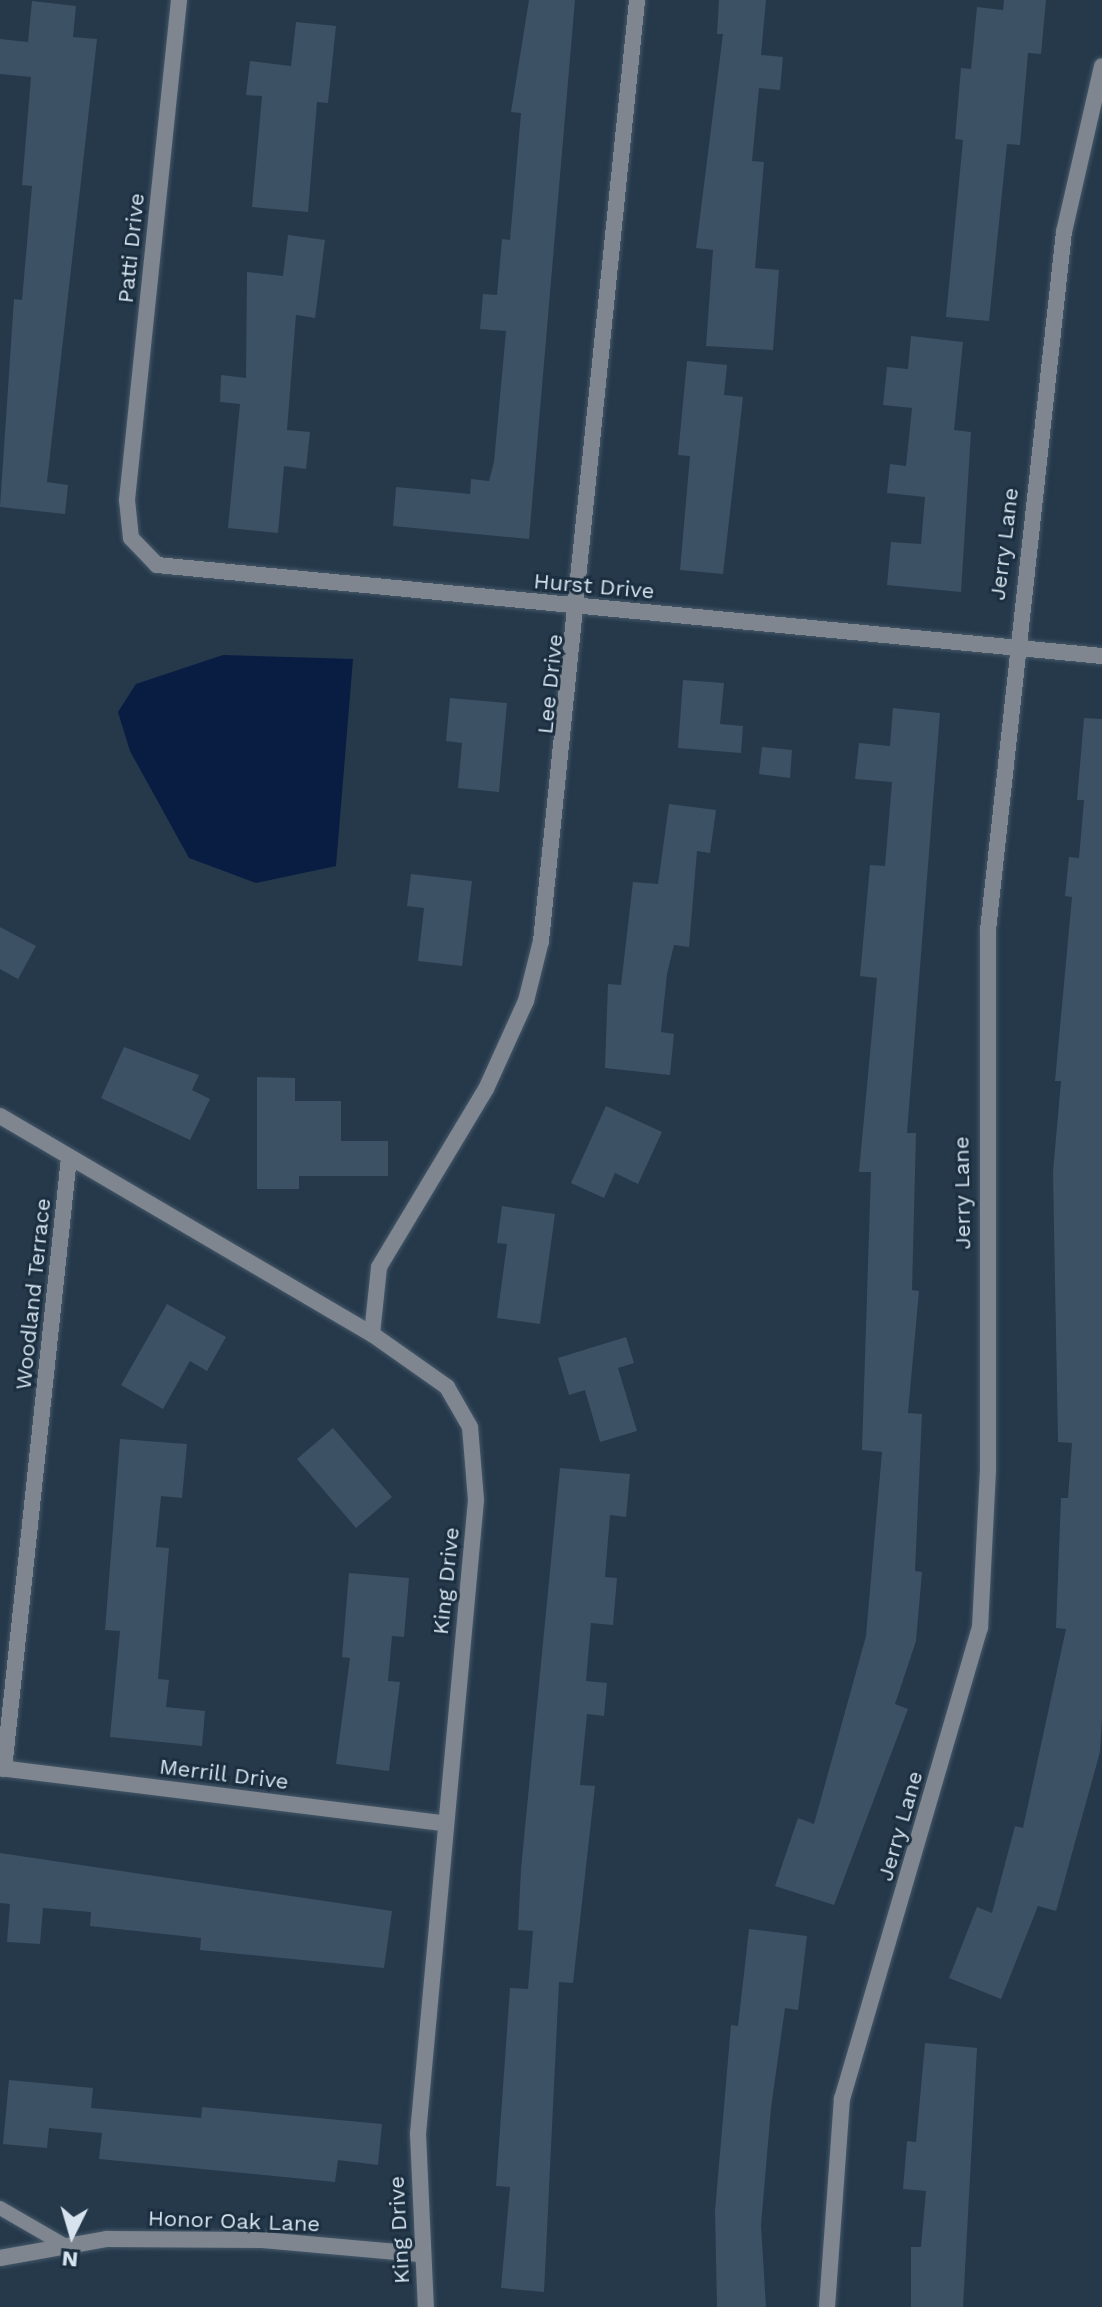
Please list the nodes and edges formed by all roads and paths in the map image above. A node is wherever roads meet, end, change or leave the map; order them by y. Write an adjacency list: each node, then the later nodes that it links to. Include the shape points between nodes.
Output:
1 (179, 0): 4 (street, Patti Drive)
2 (637, 0): 5 (street, Lee Drive)
3 (1102, 66): 6 (street, Jerry Lane, via 1064,232)
4 (127, 500): 5 (street, Hurst Drive, via 131,538 157,565)
5 (580, 607): 6 (street, Hurst Drive); 10 (street, Lee Drive, via 541,941 526,1001 486,1089 379,1267)
6 (1014, 648): 7 (street, Hurst Drive); 18 (street, Jerry Lane, via 988,930 988,1468 980,1628 842,2099)
7 (1102, 656)
8 (0, 1116): 9 (street, King Drive)
9 (69, 1158): 10 (street, King Drive); 11 (street, Woodland Terrace)
10 (372, 1334): 12 (street, King Drive, via 447,1387 470,1427 476,1500)
11 (2, 1768): 12 (street, Merrill Drive)
12 (443, 1823): 15 (street, King Drive, via 418,2134)
13 (0, 2208): 14 (lane)
14 (64, 2245): 15 (street, Honor Oak Lane, via 262,2240); 16 (street, Honor Oak Lane)
15 (419, 2254): 17 (street, King Drive)
16 (0, 2258)
17 (426, 2307)
18 (827, 2307)

